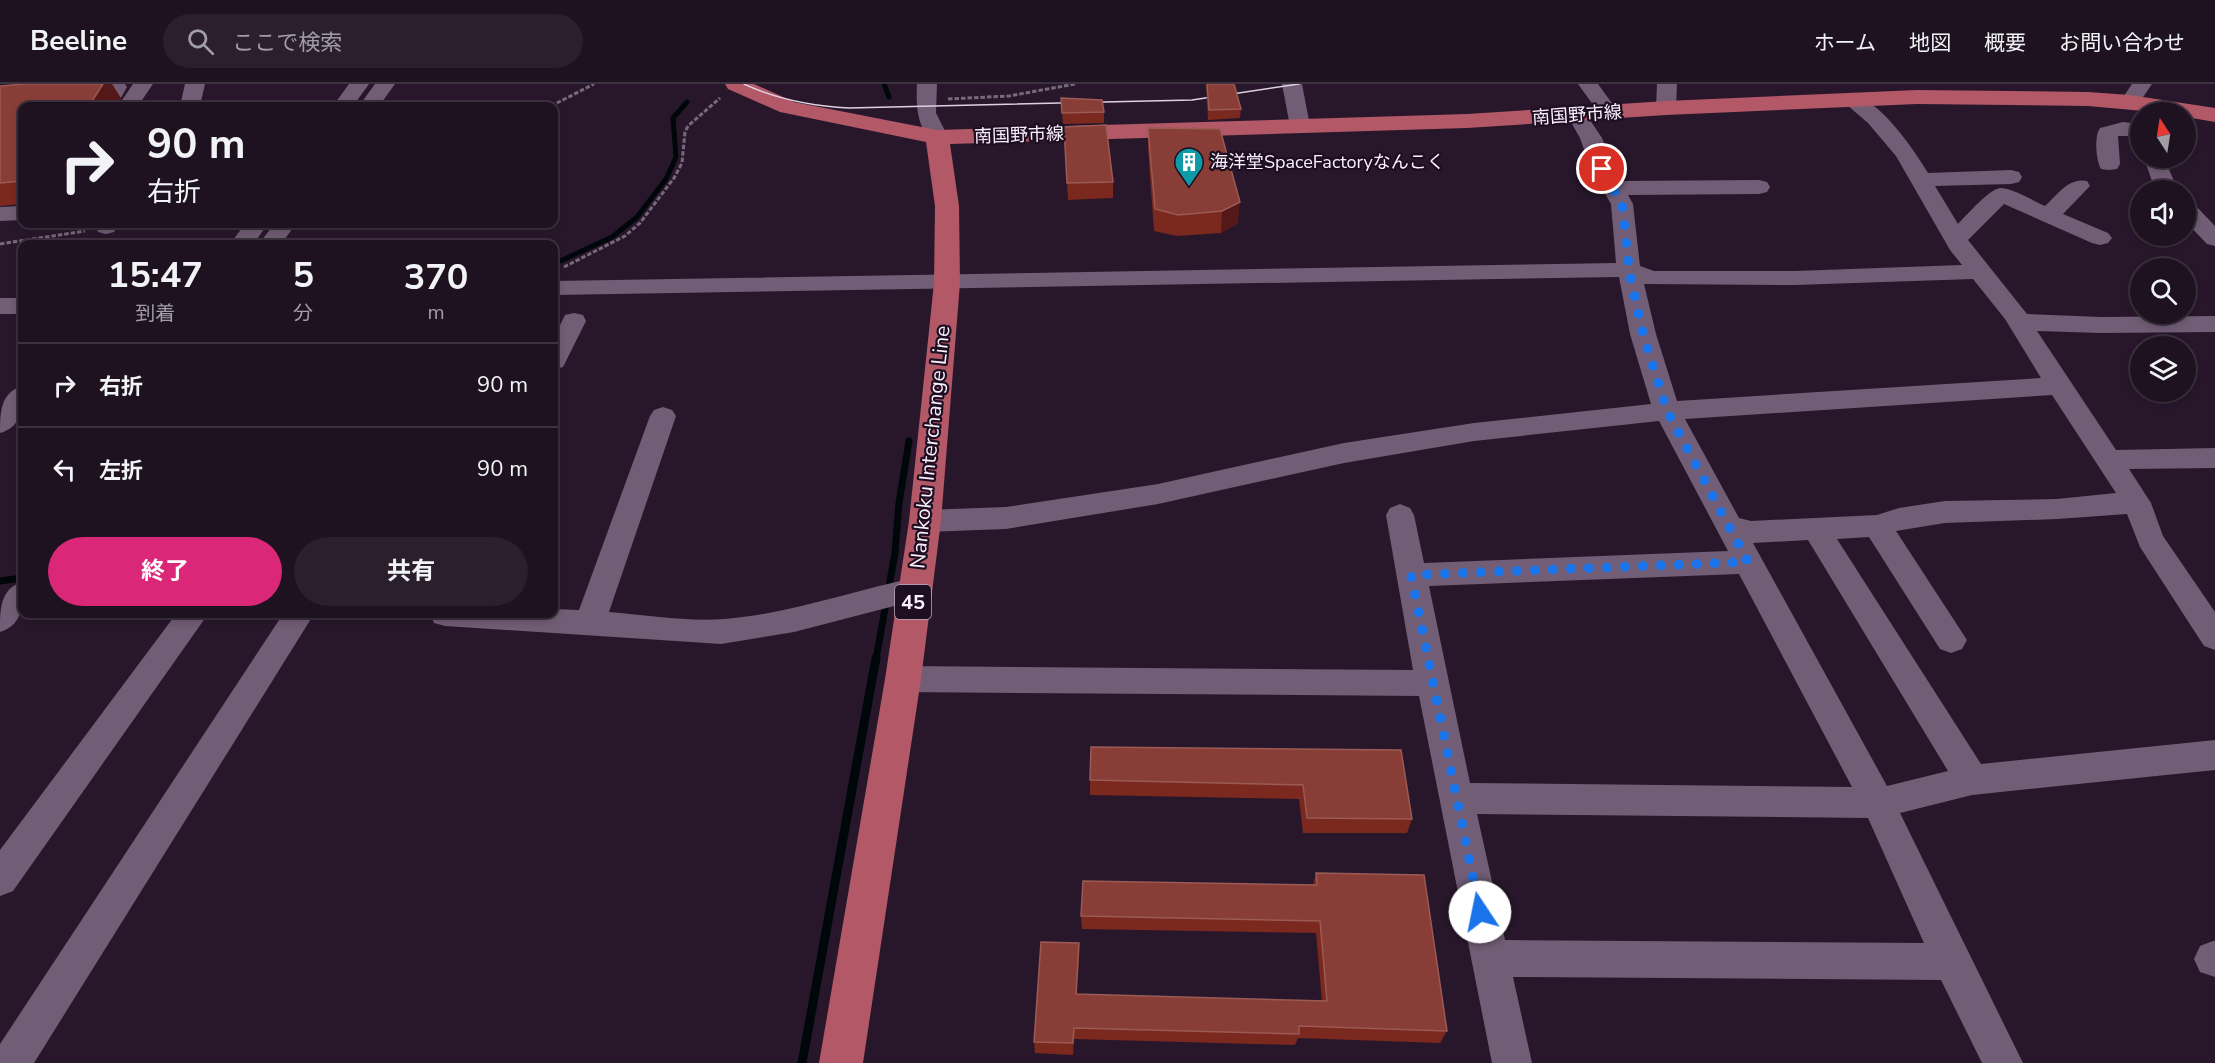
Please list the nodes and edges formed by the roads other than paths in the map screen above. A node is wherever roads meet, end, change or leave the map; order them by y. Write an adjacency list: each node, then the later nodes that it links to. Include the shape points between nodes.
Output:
1 (89, 84): 12 (street)
2 (142, 84): 12 (street)
3 (195, 84): 15 (street)
4 (359, 84): 16 (street)
5 (385, 84): 17 (street)
6 (736, 84): 21 (main road, via 788,107)
7 (769, 84): 21 (main road)
8 (1292, 84): 22 (street)
9 (1588, 84): 18 (street)
10 (1666, 91): 13 (main road, 南国野市線); 18 (main road, 南国野市線)
11 (927, 92): 24 (street, via 927,113)
12 (112, 93)
13 (1850, 99): 14 (main road, 南国野市線, via 1986,96); 27 (street, via 1893,138)
14 (2140, 100): 19 (main road, 南国野市線)
15 (191, 102)
16 (345, 102)
17 (372, 102)
18 (1609, 112): 20 (main road, 南国野市線)
19 (2215, 114)
20 (1577, 115): 22 (main road, 南国野市線); 30 (street)
21 (843, 119): 24 (main road)
22 (1300, 126): 24 (main road, 南国野市線)
23 (2130, 129): 25 (street, via 2107,132)
24 (937, 137): 43 (main road, Nankoku Interchange Line / 45, via 946,206)
25 (2109, 164)
26 (2011, 177): 27 (street)
27 (1922, 180): 36 (street)
28 (2079, 186): 33 (street)
29 (1759, 187): 30 (street)
30 (1613, 188): 40 (street, via 1622,204)
31 (18, 213): 32 (street)
32 (0, 214)
33 (2048, 216): 36 (street, via 2001,195); 37 (street)
34 (2196, 219): 38 (street)
35 (254, 228): 39 (street)
36 (1956, 238): 41 (street)
37 (2100, 238)
38 (2215, 239)
39 (244, 240)
40 (1629, 270): 41 (street, via 1651,278); 43 (street); 54 (street, via 1643,334)
41 (1978, 272): 49 (street, via 2002,296)
42 (558, 278): 43 (street)
43 (947, 283): 61 (main road, Nankoku Interchange Line / 45)
44 (0, 288): 45 (street)
45 (18, 288)
46 (0, 306): 47 (street)
47 (18, 306)
48 (574, 321): 51 (street)
49 (2019, 322): 50 (street); 52 (street)
50 (2215, 324)
51 (558, 353)
52 (2059, 386): 54 (street); 58 (street)
53 (18, 400): 56 (street)
54 (1667, 411): 61 (street, via 1474,432 1356,451 1158,494 1006,518); 62 (street)
55 (663, 416): 73 (street)
56 (0, 424)
57 (2215, 458): 58 (street)
58 (2108, 460): 59 (street)
59 (2137, 503): 63 (street, via 1944,512); 74 (street, via 2150,539)
60 (1400, 515): 66 (street)
61 (925, 521): 67 (main road, Nankoku Interchange Line / 45)
62 (1728, 525): 64 (street, via 1751,532); 65 (street)
63 (1877, 526): 64 (street); 75 (street)
64 (1816, 529): 79 (street)
65 (1748, 562): 66 (street); 81 (street)
66 (1411, 575): 77 (street)
67 (915, 590): 73 (street, via 750,630 721,632); 76 (main road, Nankoku Interchange Line / 45)
68 (14, 595): 72 (street)
69 (191, 618): 82 (street)
70 (296, 618): 85 (street)
71 (509, 618): 73 (street)
72 (0, 620)
73 (590, 623)
74 (2215, 637)
75 (1951, 640)
76 (903, 679): 77 (street); 86 (main road, Nankoku Interchange Line / 45)
77 (1432, 683): 80 (street)
78 (2215, 755): 79 (street)
79 (1972, 780): 81 (street)
80 (1457, 798): 81 (street); 83 (street)
81 (1878, 803): 84 (street)
82 (0, 879)
83 (1489, 958): 84 (street); 87 (street)
84 (1952, 962): 88 (street)
85 (11, 1063)
86 (841, 1063)
87 (1512, 1063)
88 (2002, 1063)

